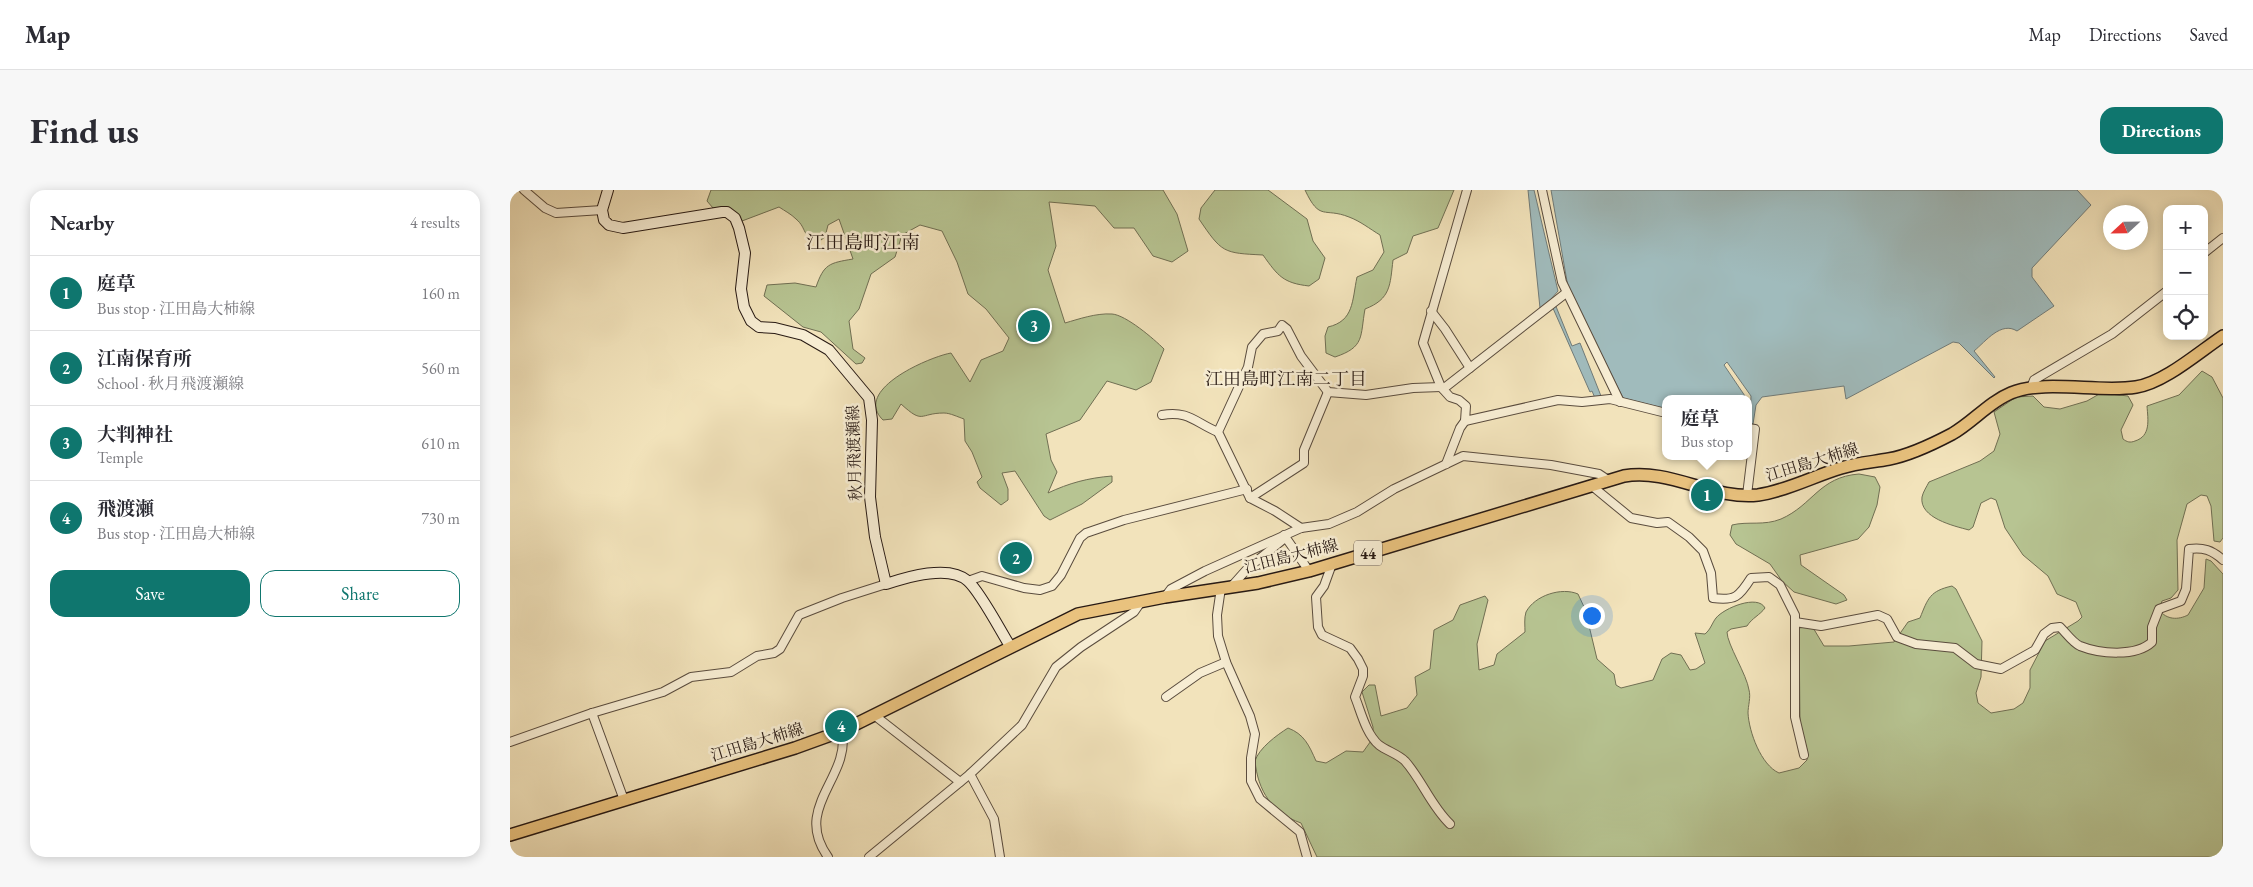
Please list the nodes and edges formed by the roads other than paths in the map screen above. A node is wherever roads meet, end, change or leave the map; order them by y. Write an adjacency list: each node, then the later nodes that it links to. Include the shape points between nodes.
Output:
1 (524, 190): 5 (street, via 556,213)
2 (608, 190): 5 (main road)
3 (1467, 190): 10 (street)
4 (1542, 190): 8 (street)
5 (602, 210): 36 (main road, 秋月飛渡瀬線, via 604,220 623,228 722,212 735,218 745,253 741,289 744,307 751,321 759,326 803,335 828,350 869,398 872,420 870,496)
6 (2223, 238): 7 (street)
7 (2208, 250)
8 (1566, 294): 12 (street); 16 (street)
9 (2163, 294): 14 (street, via 2112,334 2034,380)
10 (1431, 312): 12 (street); 13 (street, via 1423,343)
11 (2223, 336): 14 (main road, 江田島大柿線 / 44, via 2146,385)
12 (1470, 368): 13 (street)
13 (1442, 388): 15 (street, via 1413,388 1366,395); 19 (street, via 1466,406)
14 (2031, 388): 28 (main road, 江田島大柿線 / 44, via 2001,398 1953,434 1902,456 1853,464 1770,492)
15 (1328, 392): 21 (street, via 1282,325 1278,332 1263,334 1252,347 1248,368); 29 (street, via 1304,450 1304,463)
16 (1620, 402): 17 (street); 19 (street, via 1610,399 1558,400)
17 (1662, 412)
18 (1162, 415): 21 (street, via 1190,416)
19 (1465, 420): 24 (street)
20 (1752, 429): 22 (street, via 1755,429)
21 (1218, 432): 27 (street)
22 (1752, 454)
23 (1751, 460): 28 (street)
24 (1446, 464): 25 (street, via 1463,456 1550,465 1600,474); 30 (street, via 1329,524)
25 (1608, 480): 26 (main road, 江田島大柿線 / 44); 28 (main road, 江田島大柿線 / 44, via 1649,474)
26 (1592, 486): 33 (main road, 江田島大柿線 / 44); 40 (street, via 1631,518 1668,522 1689,537 1703,551 1711,573 1713,598 1731,599 1742,593 1751,578 1769,577 1787,594)
27 (1247, 489): 29 (street); 35 (street, via 1124,520 1086,533 1052,586 1040,590 982,576)
28 (1747, 495)
29 (1250, 498): 30 (street)
30 (1301, 528): 31 (street)
31 (1285, 537): 34 (street); 37 (street); 38 (street, via 1205,571 1171,589)
32 (2223, 560): 40 (street, via 2202,547 2189,549 2186,589 2181,601 2159,609 2152,627 2152,642 2145,649 2104,652 2079,645 2060,627 2052,628 2044,634 2035,650 2001,669 1976,664 1955,648 1916,644 1897,637 1887,619 1878,615 1821,626)
33 (1332, 564): 34 (main road, 江田島大柿線 / 44); 52 (street, via 1316,597 1318,626 1322,635 1350,648 1363,669 1355,697 1371,737 1404,760)
34 (1309, 571): 37 (main road, 江田島大柿線 / 44)
35 (968, 580): 36 (main road, via 933,573); 41 (main road)
36 (886, 584): 44 (street, via 799,615 780,649 757,656 732,672 691,677 664,692)
37 (1226, 588): 38 (main road, 江田島大柿線 / 44); 42 (street, via 1217,615 1218,636)
38 (1165, 597): 39 (main road, 江田島大柿線 / 44)
39 (1142, 602): 41 (main road, 江田島大柿線 / 44, via 1078,614); 49 (street, via 1134,612 1080,647 1056,667 1022,725)
40 (1796, 622): 48 (street, via 1795,718)
41 (1010, 646): 45 (main road, 江田島大柿線 / 44)
42 (1226, 662): 43 (street, via 1200,672); 57 (street, via 1255,734 1251,781 1260,799 1300,832)
43 (1166, 697)
44 (592, 713): 47 (street); 51 (street)
45 (874, 715): 46 (main road, 江田島大柿線 / 44); 50 (street)
46 (842, 731): 51 (main road, 江田島大柿線 / 44); 54 (street, via 841,754 816,812 817,836)
47 (510, 742)
48 (1804, 755)
49 (970, 774): 50 (street); 56 (street, via 994,819)
50 (960, 782): 55 (street)
51 (624, 800): 53 (main road, 江田島大柿線 / 44)
52 (1450, 824)
53 (510, 835)
54 (828, 857)
55 (869, 857)
56 (1000, 857)
57 (1307, 857)

